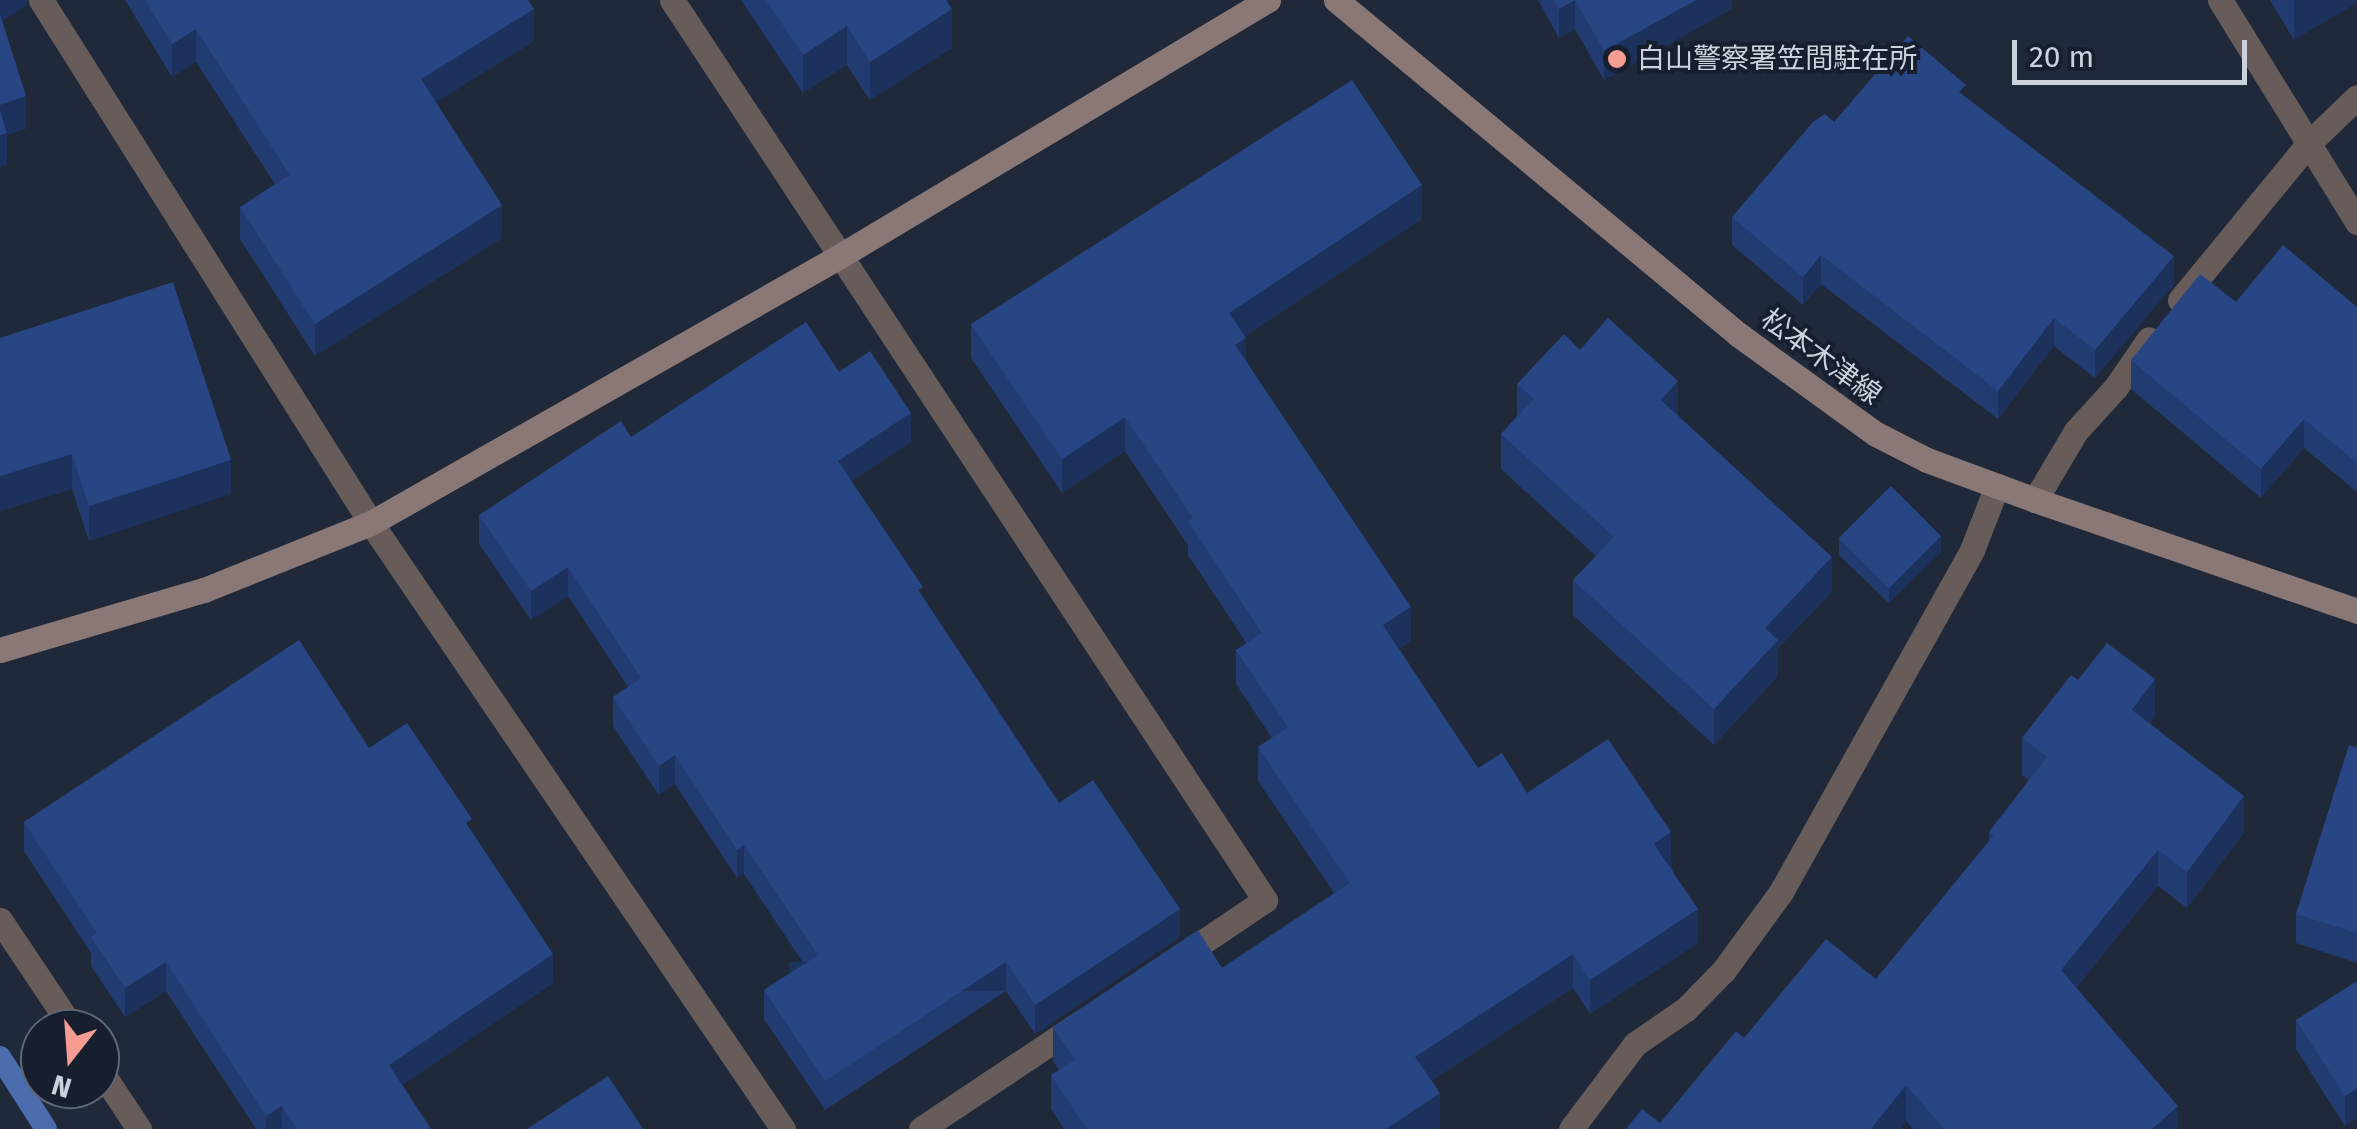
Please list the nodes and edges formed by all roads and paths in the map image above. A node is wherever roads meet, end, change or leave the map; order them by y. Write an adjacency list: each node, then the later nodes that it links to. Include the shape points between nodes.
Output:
1 (41, 0): 12 (street)
2 (672, 0): 9 (street)
3 (1268, 0): 9 (street)
4 (1336, 0): 10 (street, 松本木津線, via 1785,369 1876,434)
5 (2220, 0): 7 (street)
6 (2357, 97): 7 (street)
7 (2309, 143): 8 (street); 11 (street, via 2076,431)
8 (2357, 222)
9 (840, 256): 12 (street); 16 (street, via 1264,900)
10 (1997, 486): 11 (street, 松本木津線); 23 (street, via 1972,550 1781,892 1724,970 1686,1009 1635,1044)
11 (2035, 500): 13 (street, 松本木津線)
12 (371, 524): 14 (street, via 204,590); 21 (street)
13 (2357, 611)
14 (0, 650)
15 (0, 920): 17 (street)
16 (1150, 977)
17 (60, 1009)
18 (1101, 1009): 22 (street)
19 (120, 1100): 20 (street)
20 (140, 1129)
21 (783, 1129)
22 (921, 1129)
23 (1571, 1129)

